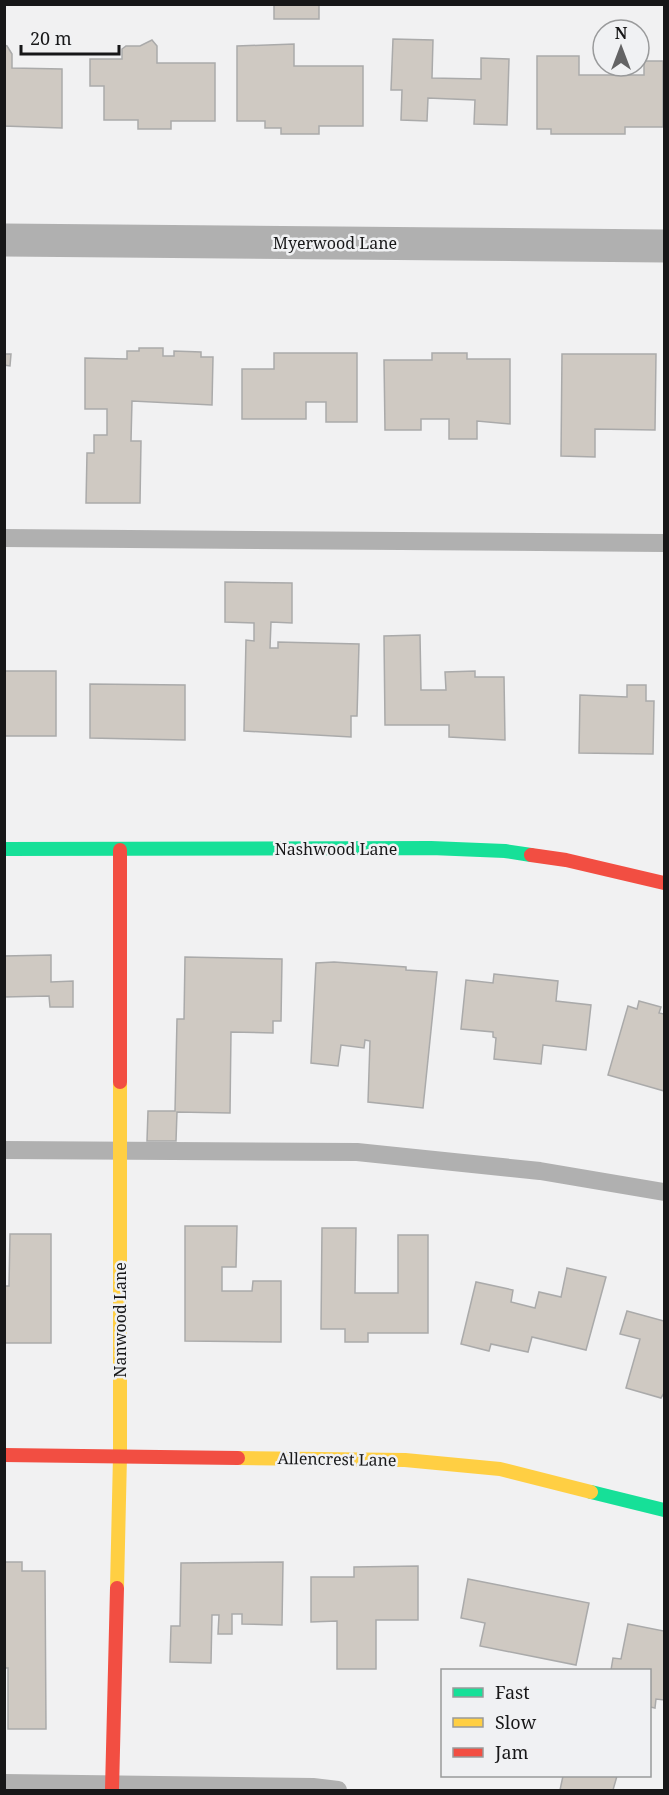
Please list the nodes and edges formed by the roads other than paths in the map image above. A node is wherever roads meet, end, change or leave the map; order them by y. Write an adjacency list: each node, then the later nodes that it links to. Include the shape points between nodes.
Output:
1 (4, 240): 2 (street, Myerwood Lane)
2 (664, 246)
3 (4, 538): 4 (lane)
4 (664, 543)
5 (4, 849): 6 (street, Nashwood Lane)
6 (120, 850): 7 (street, Nashwood Lane, via 505,850); 9 (street, Nanwood Lane)
7 (664, 883)
8 (4, 1150): 9 (lane)
9 (120, 1151): 10 (lane, via 357,1152 540,1171); 12 (street, Nanwood Lane)
10 (664, 1192)
11 (4, 1455): 12 (street, Allencrest Lane)
12 (120, 1456): 13 (street, Allencrest Lane, via 405,1460 500,1469); 15 (street, Nanwood Lane)
13 (664, 1510)
14 (4, 1783): 15 (lane)
15 (112, 1787): 16 (lane, via 313,1787)
16 (338, 1791)

